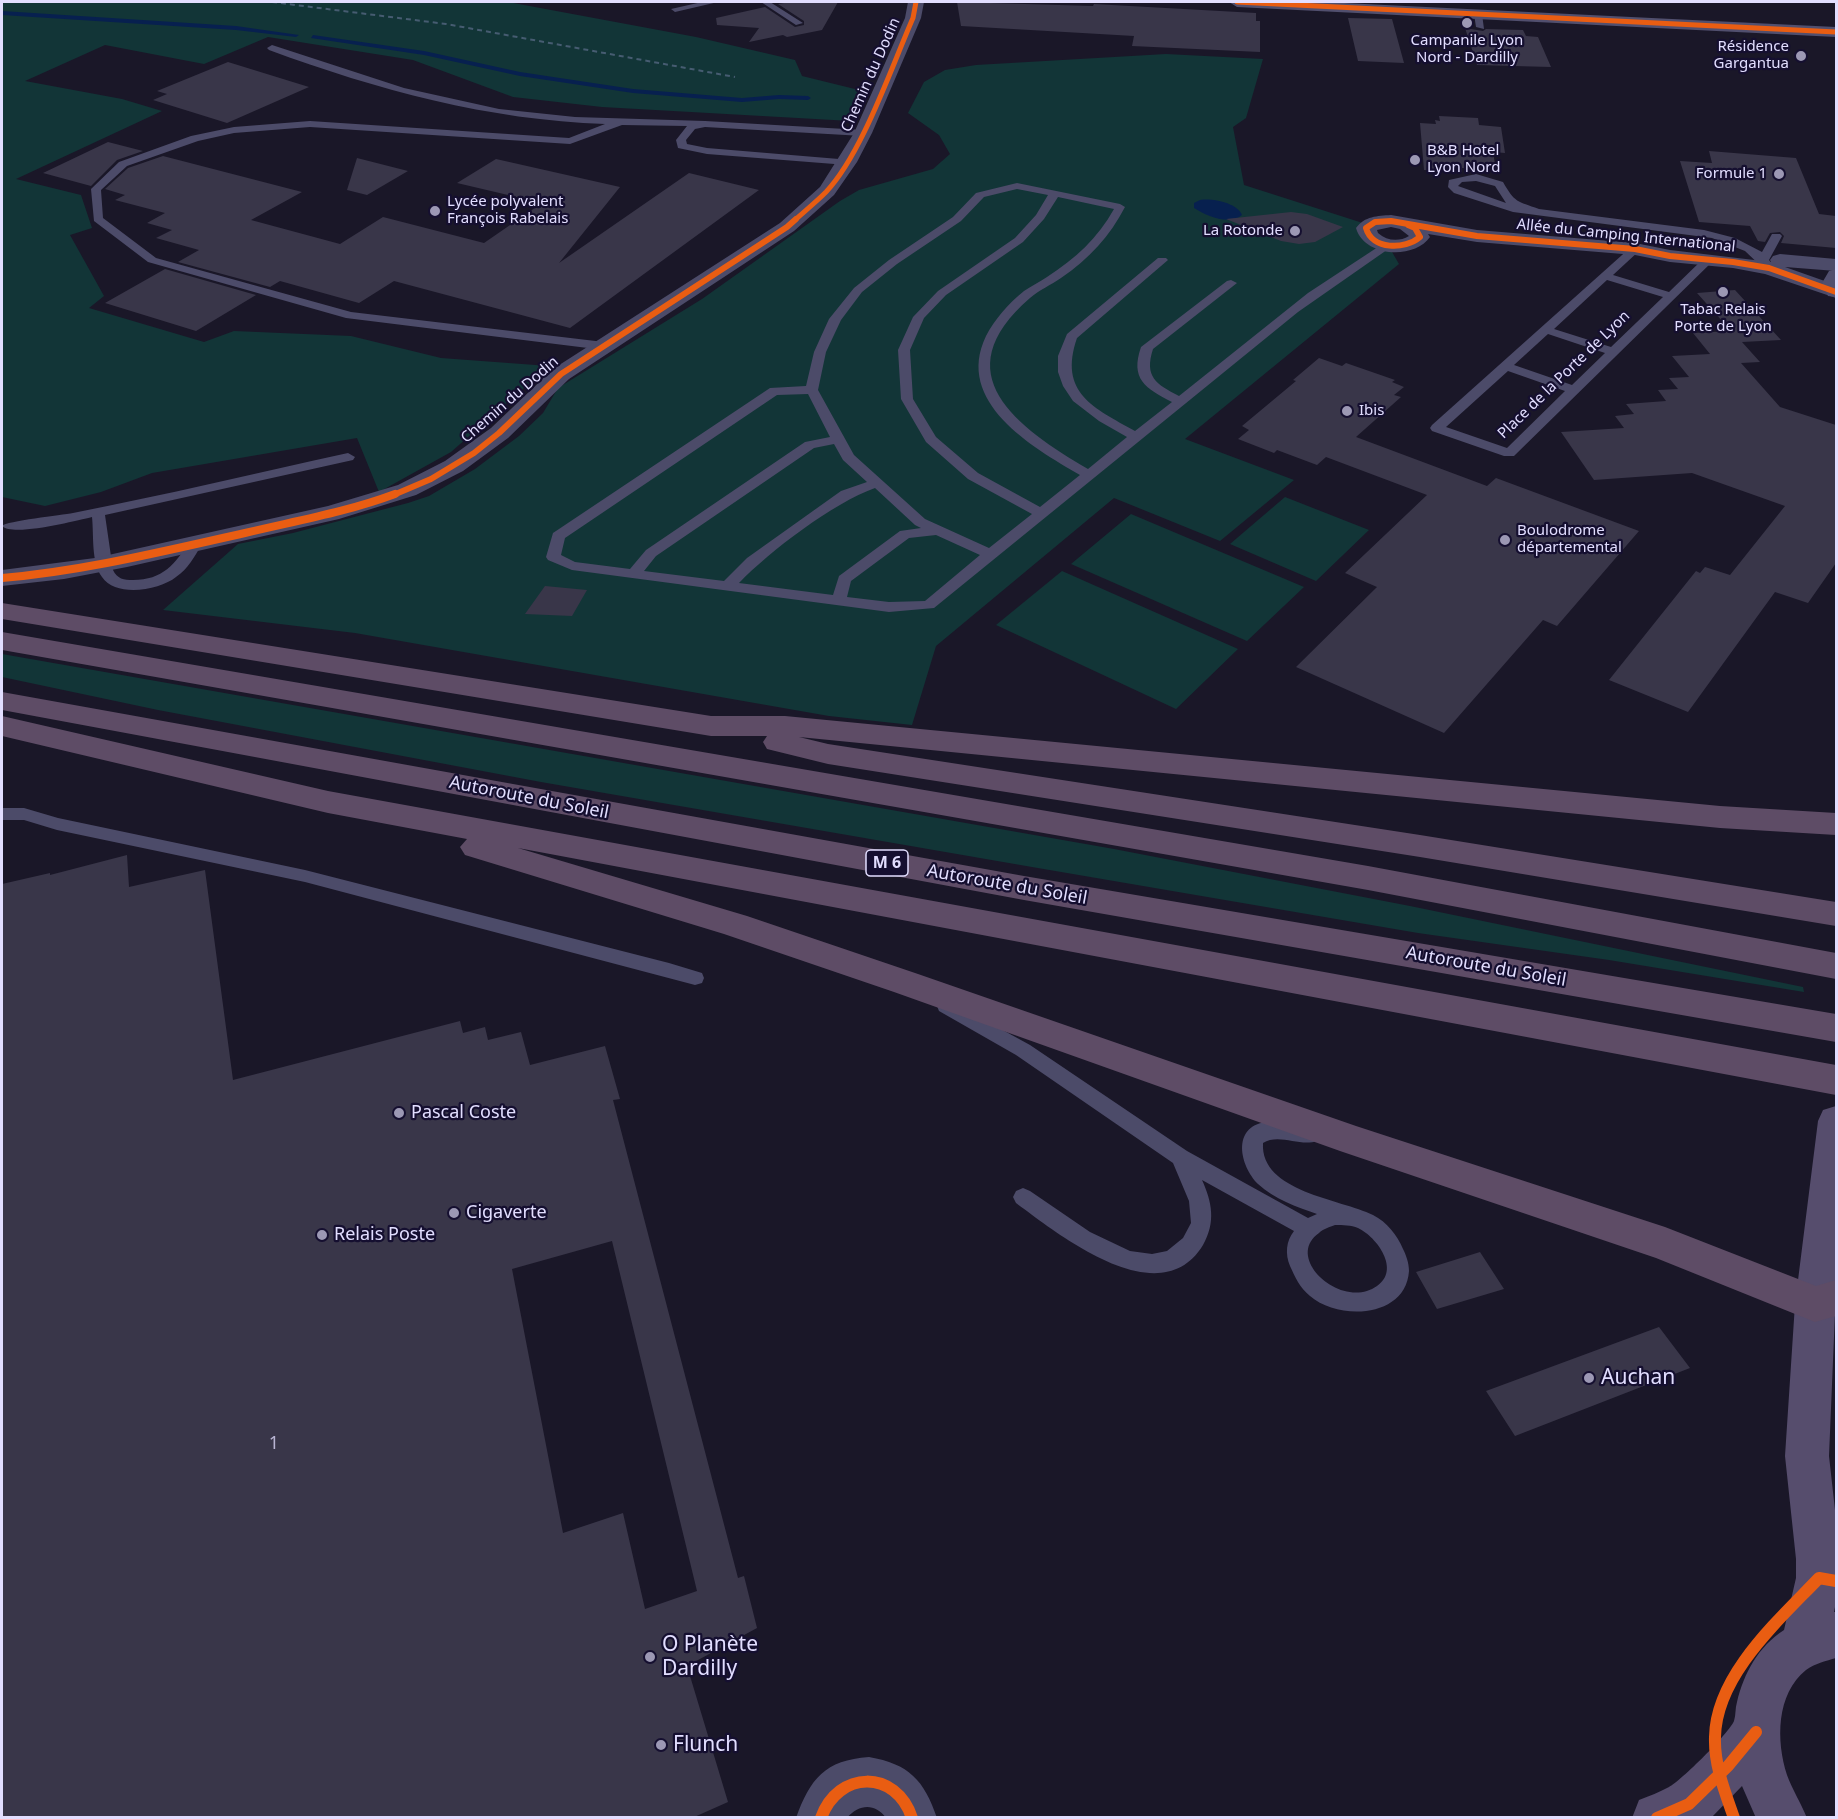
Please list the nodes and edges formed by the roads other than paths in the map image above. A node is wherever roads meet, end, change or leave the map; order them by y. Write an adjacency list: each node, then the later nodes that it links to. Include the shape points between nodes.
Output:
1 (714, 2): 5 (lane)
2 (765, 2): 6 (lane)
3 (1237, 2): 7 (street, via 1480,20)
4 (920, 5): 11 (street, Chemin du Dodin)
5 (675, 9)
6 (800, 23)
7 (1836, 32)
8 (273, 48): 9 (lane, Chemin du Dodin, via 406,91 460,104 534,117)
9 (623, 121): 10 (lane, Chemin du Dodin); 29 (lane, Chemin du Dodin, via 570,141 310,124 234,130 195,138 123,164 96,189 98,219 152,260 350,315)
10 (705, 124): 11 (lane, Chemin du Dodin); 12 (lane, via 692,127 681,140 682,146)
11 (862, 133): 12 (street, Chemin du Dodin)
12 (848, 162): 29 (street, Chemin du Dodin, via 827,191 787,227)
13 (1055, 193): 32 (lane, via 1017,186 980,195 957,219 858,290 835,319 820,352); 38 (lane, via 1120,207 1096,244 1005,314 985,347 983,364 986,386 1016,427); 41 (lane, via 1040,218 1019,240 942,293 920,317 904,350 907,399 931,439 973,476)
14 (1537, 212): 14 (lane, via 1512,203 1499,184 1488,179 1470,177 1453,182 1458,191 1474,197); 21 (lane, via 1704,232 1743,245)
15 (1410, 234): 17 (street); 17 (street, via 1382,221 1366,228 1368,236); 18 (street, Allée du Camping International)
16 (1776, 236): 21 (lane)
17 (1389, 245): 34 (lane, via 1322,287)
18 (1635, 249): 20 (street, Allée du Camping International); 21 (street, Allée du Camping International, via 1667,248); 24 (lane, Place de la Porte de Lyon)
19 (1162, 260): 35 (lane, via 1071,337 1064,351 1063,375 1073,391 1093,411)
20 (1708, 260): 21 (street, Allée du Camping International); 27 (lane, Place de la Porte de Lyon)
21 (1766, 263): 22 (street, Allée du Camping International); 26 (street, Allée du Camping International)
22 (1836, 265)
23 (1836, 274): 26 (street)
24 (1606, 276): 27 (lane); 28 (lane, Place de la Porte de Lyon)
25 (1231, 283): 34 (lane, via 1147,347 1142,360 1148,382)
26 (1836, 291)
27 (1670, 296): 30 (lane, Place de la Porte de Lyon)
28 (1546, 330): 30 (lane); 31 (lane, Place de la Porte de Lyon)
29 (604, 346): 45 (street, Chemin du Dodin, via 537,393 504,429 462,460 409,489 347,508)
30 (1613, 351): 33 (lane, Place de la Porte de Lyon)
31 (1506, 366): 33 (lane); 33 (lane, Place de la Porte de Lyon, via 1437,428 1509,453)
32 (812, 390): 36 (lane); 46 (lane, via 774,391 558,536 553,557 572,566)
33 (1574, 390)
34 (1180, 401): 35 (lane)
35 (1135, 436): 38 (lane)
36 (838, 439): 39 (lane, via 848,457); 46 (lane, via 810,444 651,553)
37 (348, 457): 40 (lane)
38 (1089, 475): 41 (lane)
39 (877, 483): 43 (lane, via 920,522); 48 (lane, via 846,494 752,561)
40 (98, 512): 42 (lane); 45 (lane)
41 (1041, 513): 44 (lane)
42 (9, 526)
43 (938, 530): 44 (lane); 49 (lane, via 905,534 844,579)
44 (990, 554): 49 (lane, via 929,605 889,607)
45 (104, 562): 47 (street, Chemin du Dodin)
46 (635, 572): 48 (lane)
47 (2, 578)
48 (729, 585): 49 (lane)
49 (839, 600)
50 (2, 611): 54 (highway)
51 (2, 641): 59 (highway, via 1356,876)
52 (2, 701): 62 (highway, Autoroute du Soleil / M 6, via 1012,886)
53 (2, 726): 55 (highway)
54 (711, 726): 57 (highway, via 785,726 1720,817); 58 (highway, via 828,754)
55 (328, 802): 61 (highway, via 735,925); 63 (highway)
56 (2, 814): 60 (lane, via 24,814 316,878)
57 (1836, 824)
58 (1836, 914)
59 (1836, 966)
60 (695, 978)
61 (906, 983): 65 (highway); 66 (lane, via 1023,1050)
62 (1836, 1028)
63 (1836, 1080)
64 (1836, 1121): 70 (main road, via 1825,1204)
65 (1353, 1140): 68 (lane, via 1267,1130 1253,1139 1249,1151 1256,1168 1281,1191); 70 (highway)
66 (1180, 1157): 67 (lane, via 1202,1201 1202,1217 1198,1236 1185,1252 1165,1264 1134,1263 1096,1247); 69 (lane)
67 (1023, 1197)
68 (1351, 1217): 69 (lane, via 1334,1215); 69 (lane, via 1372,1226 1395,1251 1396,1278 1382,1296 1370,1302 1329,1297 1315,1288 1298,1261 1297,1248)
69 (1306, 1228)
70 (1826, 1301): 71 (main road, via 1807,1456 1819,1559)
71 (1820, 1640): 72 (main road, via 1778,1665 1761,1694)
72 (1756, 1732): 75 (main road, via 1689,1804); 76 (main road, via 1764,1779)
73 (820, 1818): 74 (street, via 836,1793 862,1781 890,1787 903,1797)
74 (912, 1818)
75 (1657, 1818)
76 (1782, 1818)

